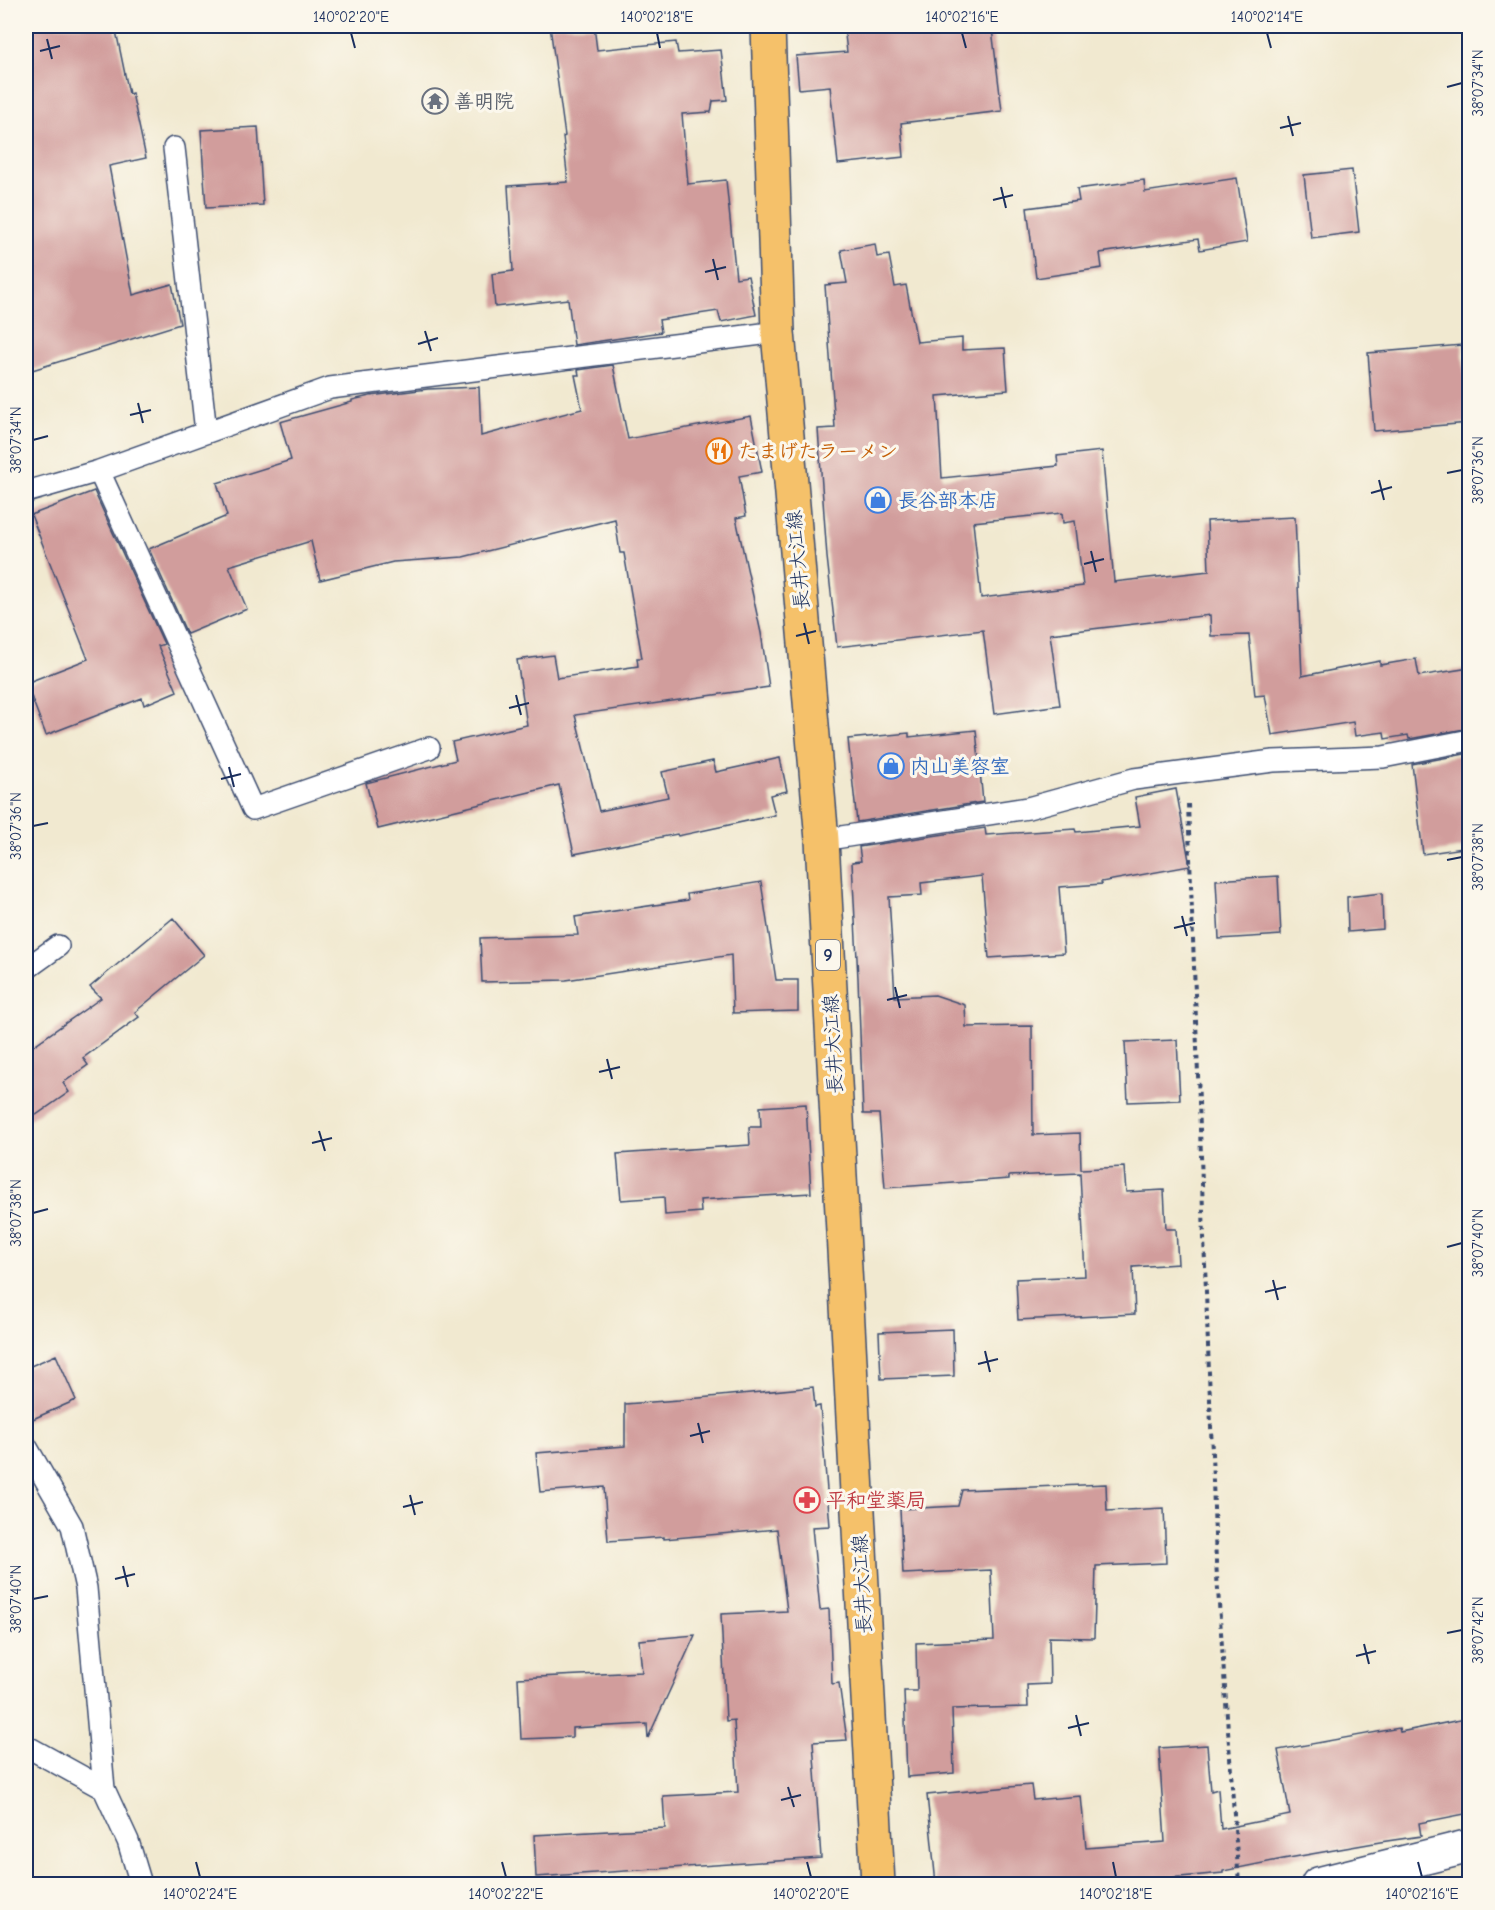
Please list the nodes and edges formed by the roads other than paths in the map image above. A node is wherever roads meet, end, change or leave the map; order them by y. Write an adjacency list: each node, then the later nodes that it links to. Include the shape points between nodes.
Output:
1 (768, 26): 3 (main road, 長井大江線 / 9)
2 (174, 148): 4 (lane)
3 (778, 332): 4 (lane, via 330,388); 9 (main road, 長井大江線 / 9)
4 (206, 432): 5 (lane)
5 (99, 471): 6 (lane); 8 (lane, via 253,809)
6 (26, 492)
7 (1470, 740): 9 (lane, via 1383,757 1273,761 1134,779 1028,808)
8 (429, 748)
9 (822, 840): 17 (main road, 長井大江線 / 9)
10 (58, 946): 11 (lane)
11 (26, 969)
12 (26, 1446): 14 (lane, via 72,1526 86,1588)
13 (26, 1746): 14 (lane)
14 (104, 1789): 16 (lane, via 128,1841)
15 (1470, 1846): 18 (street)
16 (141, 1884)
17 (878, 1884)
18 (1318, 1884)

